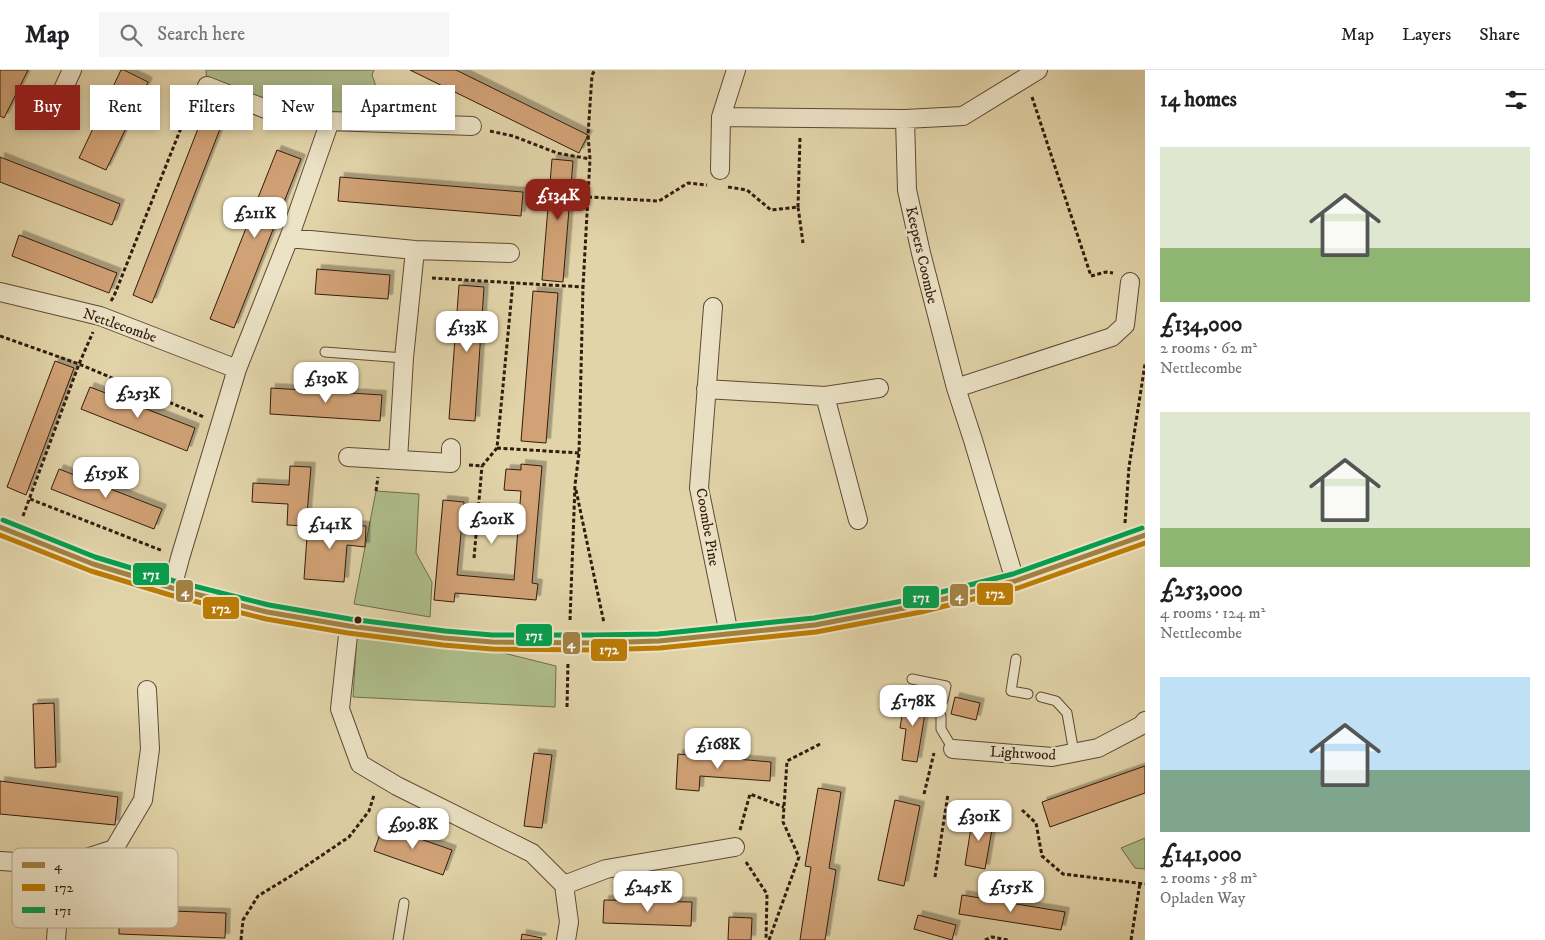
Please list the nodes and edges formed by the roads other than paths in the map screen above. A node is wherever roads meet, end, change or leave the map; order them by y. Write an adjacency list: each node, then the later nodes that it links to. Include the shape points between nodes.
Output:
1 (72, 70): 4 (street)
2 (736, 70): 5 (street)
3 (1031, 74): 6 (street, via 963,116)
4 (65, 85)
5 (721, 117): 6 (street); 10 (street)
6 (905, 118): 21 (street, Keepers Coombe, via 907,190)
7 (332, 122): 8 (street)
8 (472, 126)
9 (327, 130): 11 (street)
10 (716, 180)
11 (289, 238): 12 (street); 19 (street)
12 (414, 250): 13 (street); 18 (street)
13 (510, 253)
14 (1122, 278): 21 (street, via 1125,325 1112,337)
15 (0, 292): 19 (street, Nettlecombe, via 100,316)
16 (712, 307): 22 (street, Coombe Pine)
17 (325, 352): 18 (lane)
18 (404, 358): 26 (street)
19 (237, 369): 31 (street)
20 (879, 388): 23 (street)
21 (956, 388): 30 (street, Keepers Coombe)
22 (706, 389): 23 (street); 33 (street, Coombe Pine, via 699,488)
23 (825, 396): 27 (street)
24 (451, 456): 26 (street)
25 (348, 457): 26 (street)
26 (398, 460)
27 (858, 520)
28 (8, 530): 31 (street, via 93,564)
29 (1145, 535): 30 (street)
30 (1015, 581): 33 (street, via 920,605 815,625)
31 (172, 588): 32 (street, via 267,612)
32 (350, 626): 33 (street, via 492,642 659,641); 46 (street, via 340,709 360,764 397,786 532,853)
33 (728, 634)
34 (1016, 659): 37 (lane, via 1011,691)
35 (912, 679): 39 (lane, via 946,686)
36 (148, 690): 45 (street, via 150,749 143,800)
37 (1028, 694)
38 (1040, 697): 43 (lane, via 1056,701 1067,714)
39 (943, 700)
40 (941, 716): 42 (lane, via 941,729)
41 (1144, 726): 43 (street, Lightwood, via 1098,748)
42 (953, 749): 43 (street, Lightwood, via 1052,757)
43 (1074, 753)
44 (735, 847): 46 (street, via 606,868)
45 (115, 848)
46 (564, 885): 49 (street, via 569,922)
47 (404, 903): 48 (lane)
48 (398, 940)
49 (566, 940)

